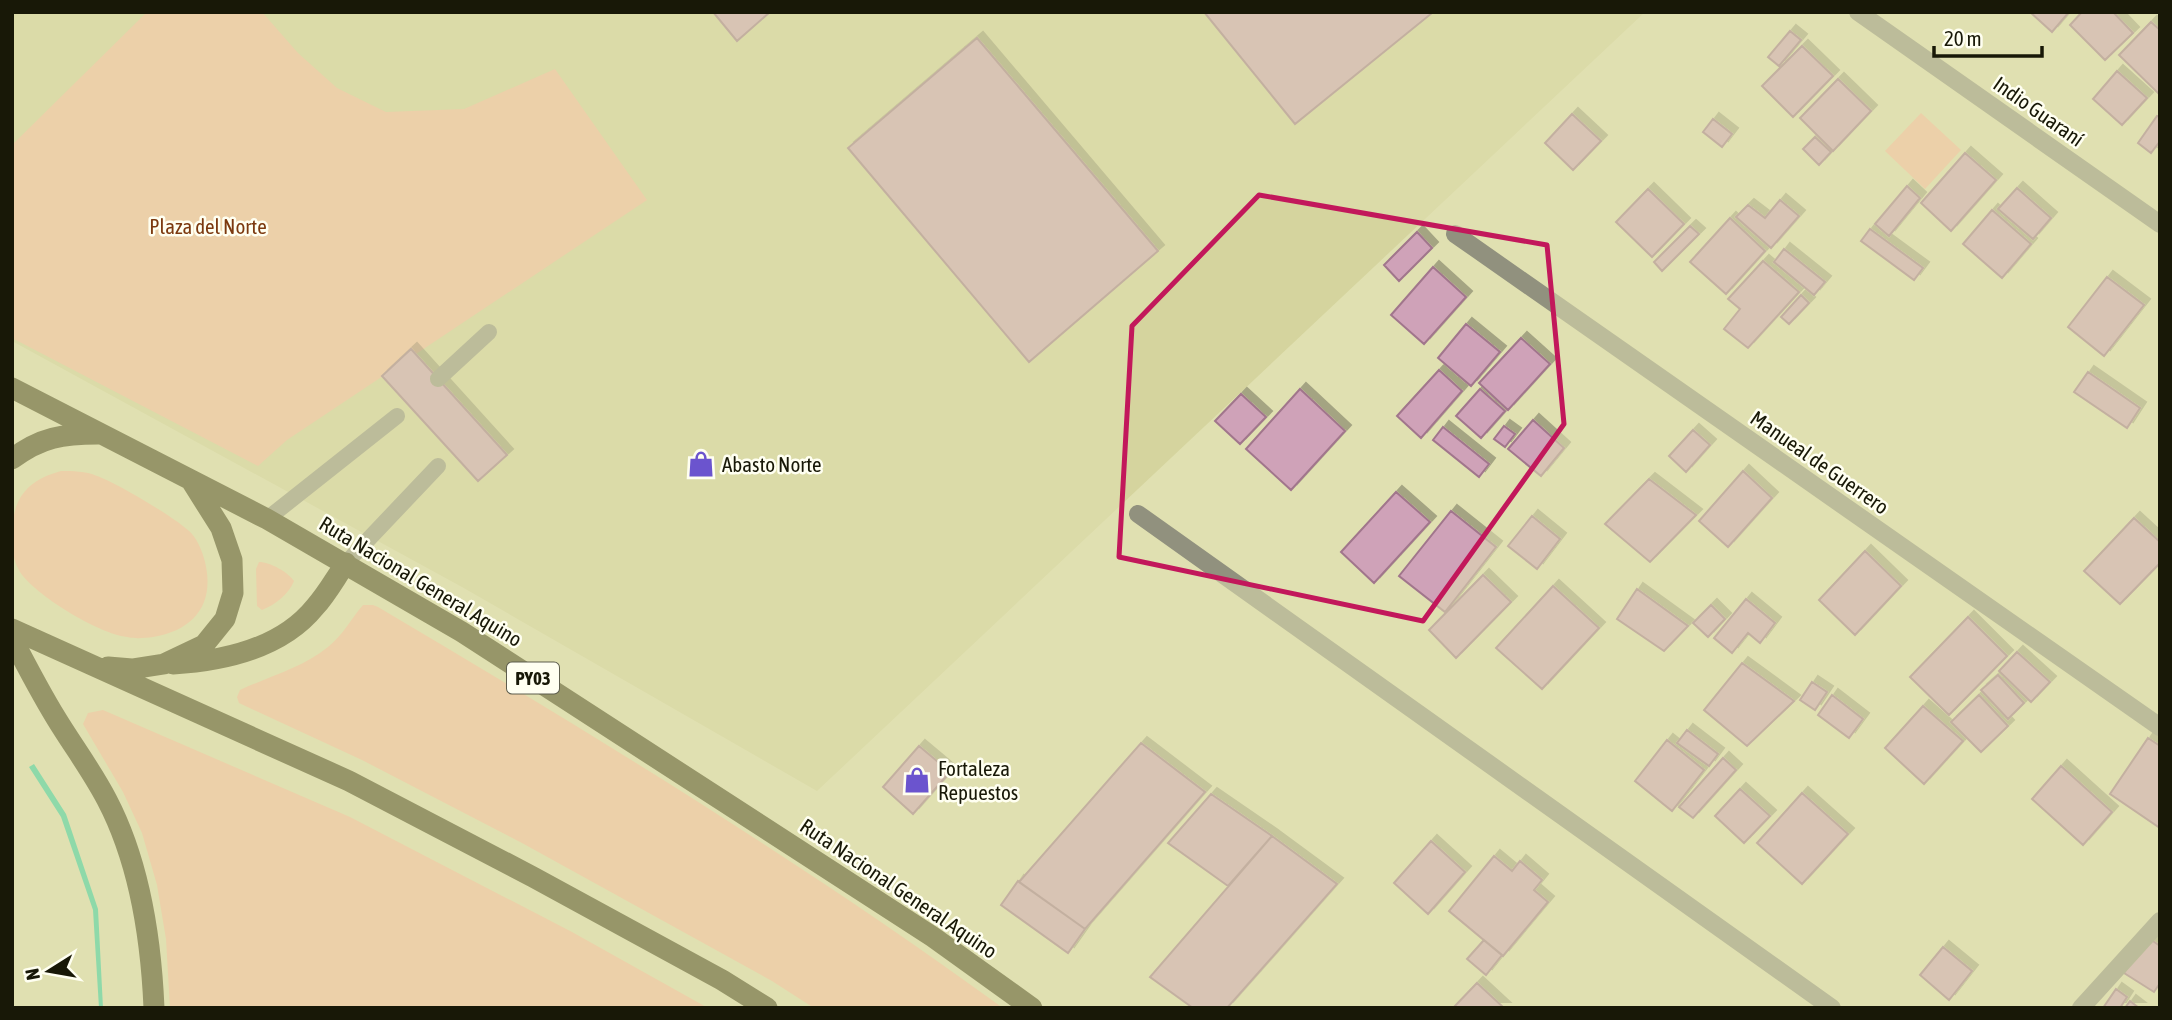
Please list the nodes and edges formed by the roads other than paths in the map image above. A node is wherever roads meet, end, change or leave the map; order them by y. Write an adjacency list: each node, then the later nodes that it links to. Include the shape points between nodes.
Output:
1 (1858, 12): 2 (street, Indio Guaraní)
2 (2160, 223)
3 (1455, 234): 19 (street, Manueal de Guerrero)
4 (489, 332): 5 (lane)
5 (438, 379)
6 (12, 388): 8 (highway, Ruta Nacional General Aquino / PY03)
7 (397, 416): 13 (lane)
8 (104, 434): 9 (highway, via 65,434 28,447); 11 (highway, Ruta Nacional General Aquino / PY03)
9 (12, 459)
10 (438, 466): 14 (lane)
11 (189, 478): 13 (highway, Ruta Nacional General Aquino / PY03); 17 (highway, via 221,528 232,560 233,593 225,619 204,645)
12 (1138, 514): 24 (street)
13 (267, 519): 14 (highway, Ruta Nacional General Aquino / PY03)
14 (346, 563): 17 (highway, via 315,608 291,630 229,657); 23 (highway, Ruta Nacional General Aquino / PY03, via 462,632 933,937)
15 (12, 629): 18 (highway)
16 (12, 638): 21 (highway, via 108,802 128,852 143,908)
17 (164, 664): 18 (highway, via 131,669)
18 (92, 666): 22 (highway, via 349,781)
19 (2160, 727)
20 (2160, 921): 25 (street)
21 (154, 1008)
22 (767, 1008)
23 (1031, 1008)
24 (1832, 1008)
25 (2081, 1008)

